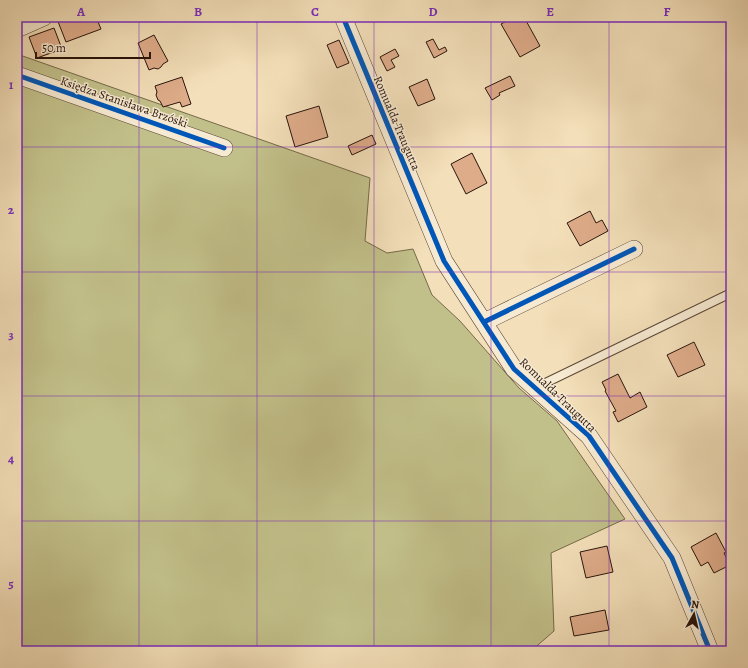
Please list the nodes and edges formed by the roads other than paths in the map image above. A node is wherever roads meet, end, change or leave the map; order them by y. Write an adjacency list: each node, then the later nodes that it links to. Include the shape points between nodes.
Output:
1 (44, 17): 3 (street)
2 (343, 17): 8 (street, Romualda Traugutta, via 444,261)
3 (17, 29)
4 (17, 75): 5 (street, Księdza Stanisława Brzóski)
5 (224, 148)
6 (634, 249): 8 (street)
7 (731, 293): 9 (lane)
8 (484, 322): 9 (street, Romualda Traugutta, via 514,369)
9 (535, 388): 10 (street, Romualda Traugutta, via 589,436 672,558)
10 (710, 651)

